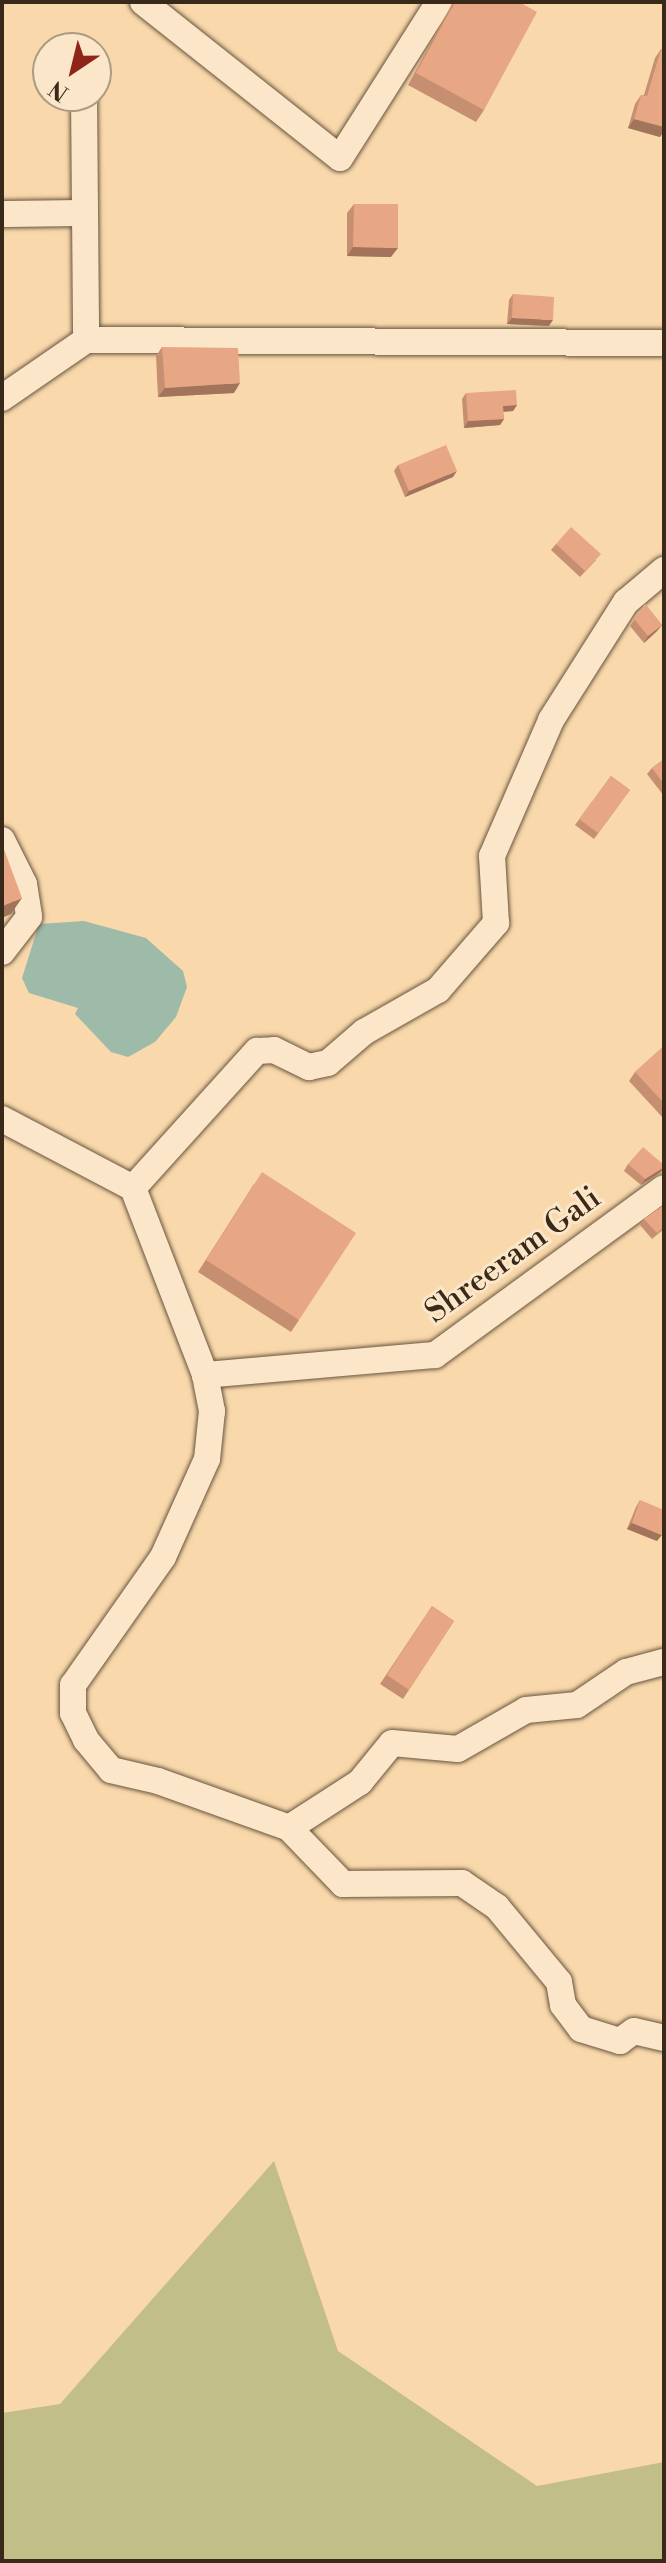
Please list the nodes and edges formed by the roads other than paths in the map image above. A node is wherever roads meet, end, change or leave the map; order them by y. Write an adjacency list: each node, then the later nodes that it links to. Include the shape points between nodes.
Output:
1 (143, 2): 2 (street, via 340,158)
2 (439, 2)
3 (84, 112): 4 (street)
4 (85, 213): 5 (street); 6 (street)
5 (2, 214)
6 (86, 340): 7 (street); 8 (street)
7 (664, 343)
8 (2, 398)
9 (664, 570): 13 (street, via 626,602 551,720 492,856 496,923 438,990 364,1032 328,1063 309,1067 274,1050 257,1051)
10 (2, 840): 11 (street, via 24,884 29,917)
11 (2, 952)
12 (2, 1119): 13 (street)
13 (133, 1188): 15 (street)
14 (664, 1188): 15 (street, Shreeram Gali, via 435,1355)
15 (205, 1375): 17 (street, via 212,1411 207,1459 163,1557 73,1685 73,1713 86,1740 111,1770 158,1781)
16 (664, 1662): 17 (street, via 626,1672 577,1705 526,1710 458,1749 392,1743 360,1782)
17 (289, 1828): 18 (street, via 343,1884 462,1883 497,1907 559,1982 563,2005 581,2029 620,2041 634,2031)
18 (664, 2038)

